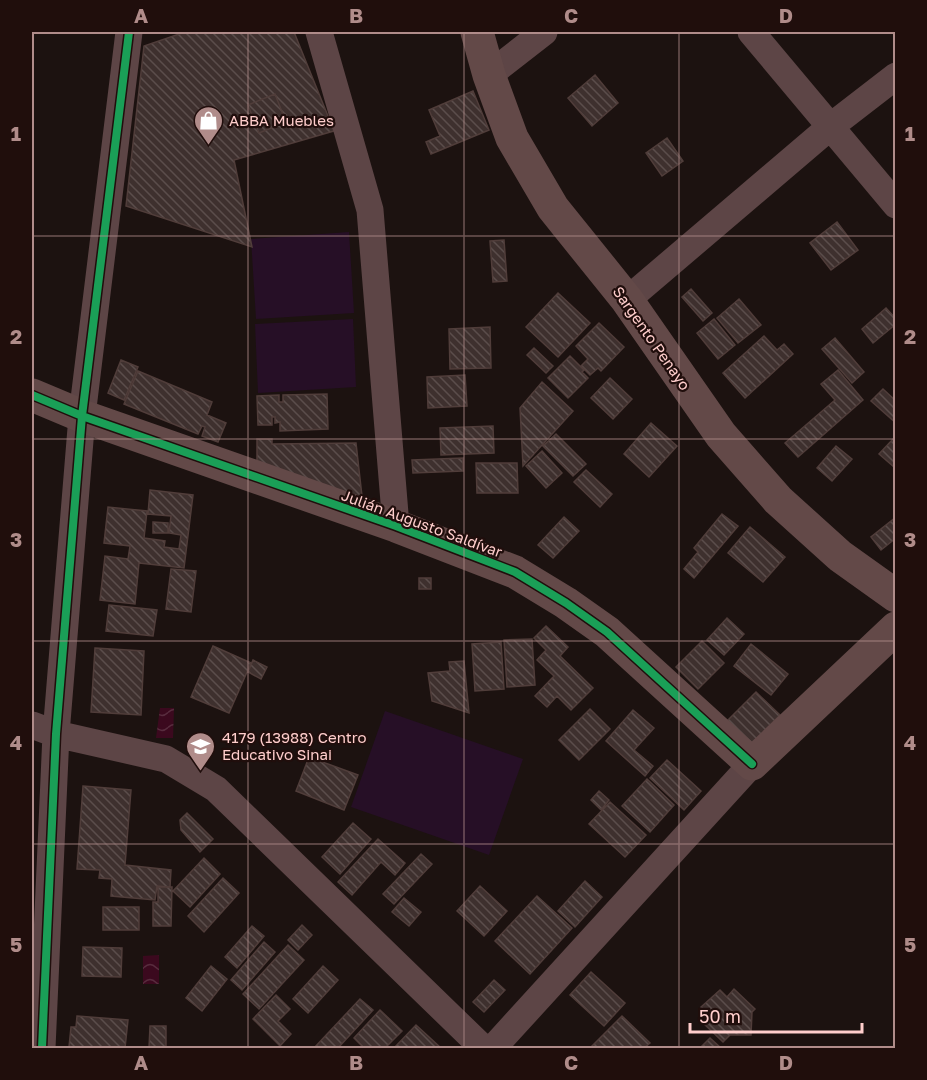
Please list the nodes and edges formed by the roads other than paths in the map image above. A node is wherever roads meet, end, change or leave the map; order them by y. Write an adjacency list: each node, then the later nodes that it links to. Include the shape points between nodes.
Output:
1 (129, 32): 12 (street)
2 (319, 32): 13 (street, via 370,210)
3 (477, 32): 6 (street, Sargento Penayo)
4 (544, 32): 6 (street)
5 (751, 32): 8 (street)
6 (489, 75): 10 (street, Sargento Penayo, via 512,138 553,208)
7 (896, 76): 8 (street)
8 (830, 127): 9 (street); 10 (street)
9 (896, 204)
10 (627, 300): 14 (street, Sargento Penayo, via 721,435 777,500 840,556)
11 (32, 395): 12 (street, Julián Augusto Saldívar)
12 (82, 416): 13 (street, Julián Augusto Saldívar); 16 (street)
13 (396, 526): 17 (street, Julián Augusto Saldívar, via 515,572 566,603 607,632)
14 (896, 596)
15 (896, 628): 17 (street)
16 (44, 730): 18 (street); 19 (street, via 166,759 216,789)
17 (752, 764): 20 (street)
18 (39, 1040)
19 (483, 1048)
20 (493, 1048)

